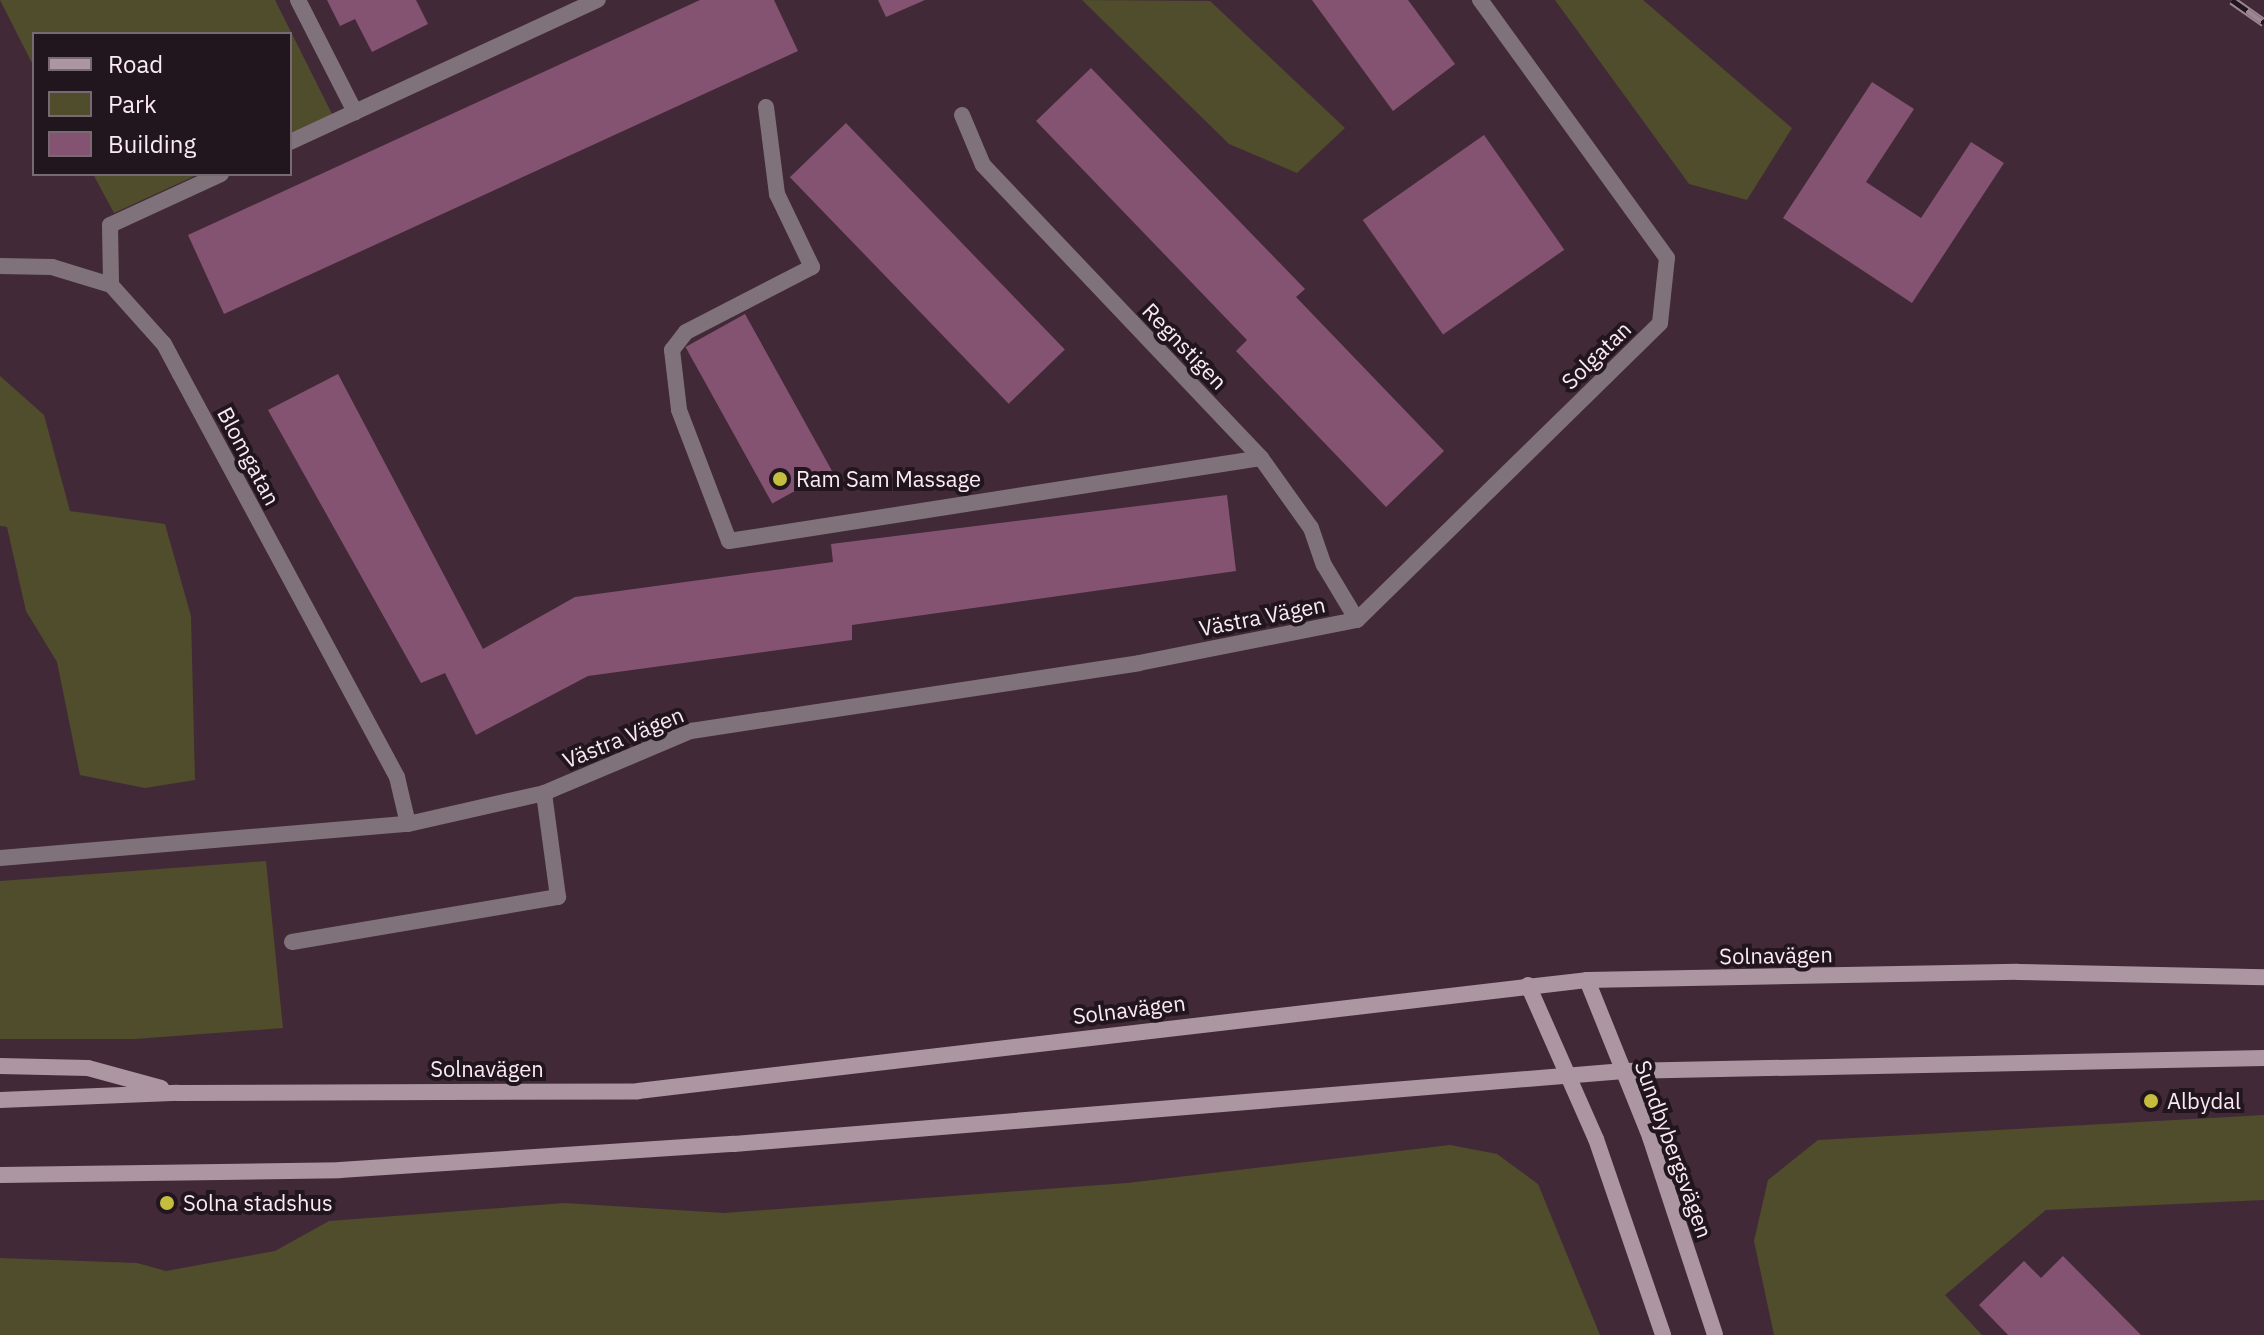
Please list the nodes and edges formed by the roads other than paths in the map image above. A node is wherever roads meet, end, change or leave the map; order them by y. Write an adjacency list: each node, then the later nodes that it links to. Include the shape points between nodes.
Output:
1 (298, 0): 5 (street)
2 (598, 0): 5 (street)
3 (1480, 0): 12 (street, Solgatan, via 1667,258 1660,323)
4 (766, 107): 11 (street, via 777,194 812,267 686,332 672,350 679,410 729,541)
5 (355, 112): 7 (street)
6 (962, 115): 11 (street, Regnstigen, via 983,165)
7 (292, 141)
8 (217, 176): 10 (street, via 110,225)
9 (0, 266): 10 (street, via 52,267)
10 (111, 285): 14 (street, Blomgatan, via 164,344 397,777)
11 (1261, 458): 12 (street, Regnstigen, via 1311,528 1324,565)
12 (1357, 620): 13 (street, Västra Vägen, via 1139,663 691,731)
13 (544, 793): 14 (street, Västra Vägen); 16 (street, via 558,897)
14 (408, 824): 15 (street, Västra Vägen)
15 (0, 858)
16 (292, 942)
17 (2264, 977): 18 (main road, Solnavägen, via 2018,972)
18 (1587, 980): 19 (main road, Solnavägen); 22 (main road, Sundbybergsvägen)
19 (1528, 985): 23 (main road); 24 (main road, Solnavägen, via 638,1091)
20 (2264, 1058): 22 (main road)
21 (0, 1066): 24 (main road, via 88,1068)
22 (1624, 1071): 23 (main road); 28 (main road, Sundbybergsvägen)
23 (1571, 1076): 26 (main road, via 340,1170); 27 (main road)
24 (178, 1093): 25 (main road, Solnavägen)
25 (0, 1100)
26 (0, 1175)
27 (1663, 1335)
28 (1715, 1335)

